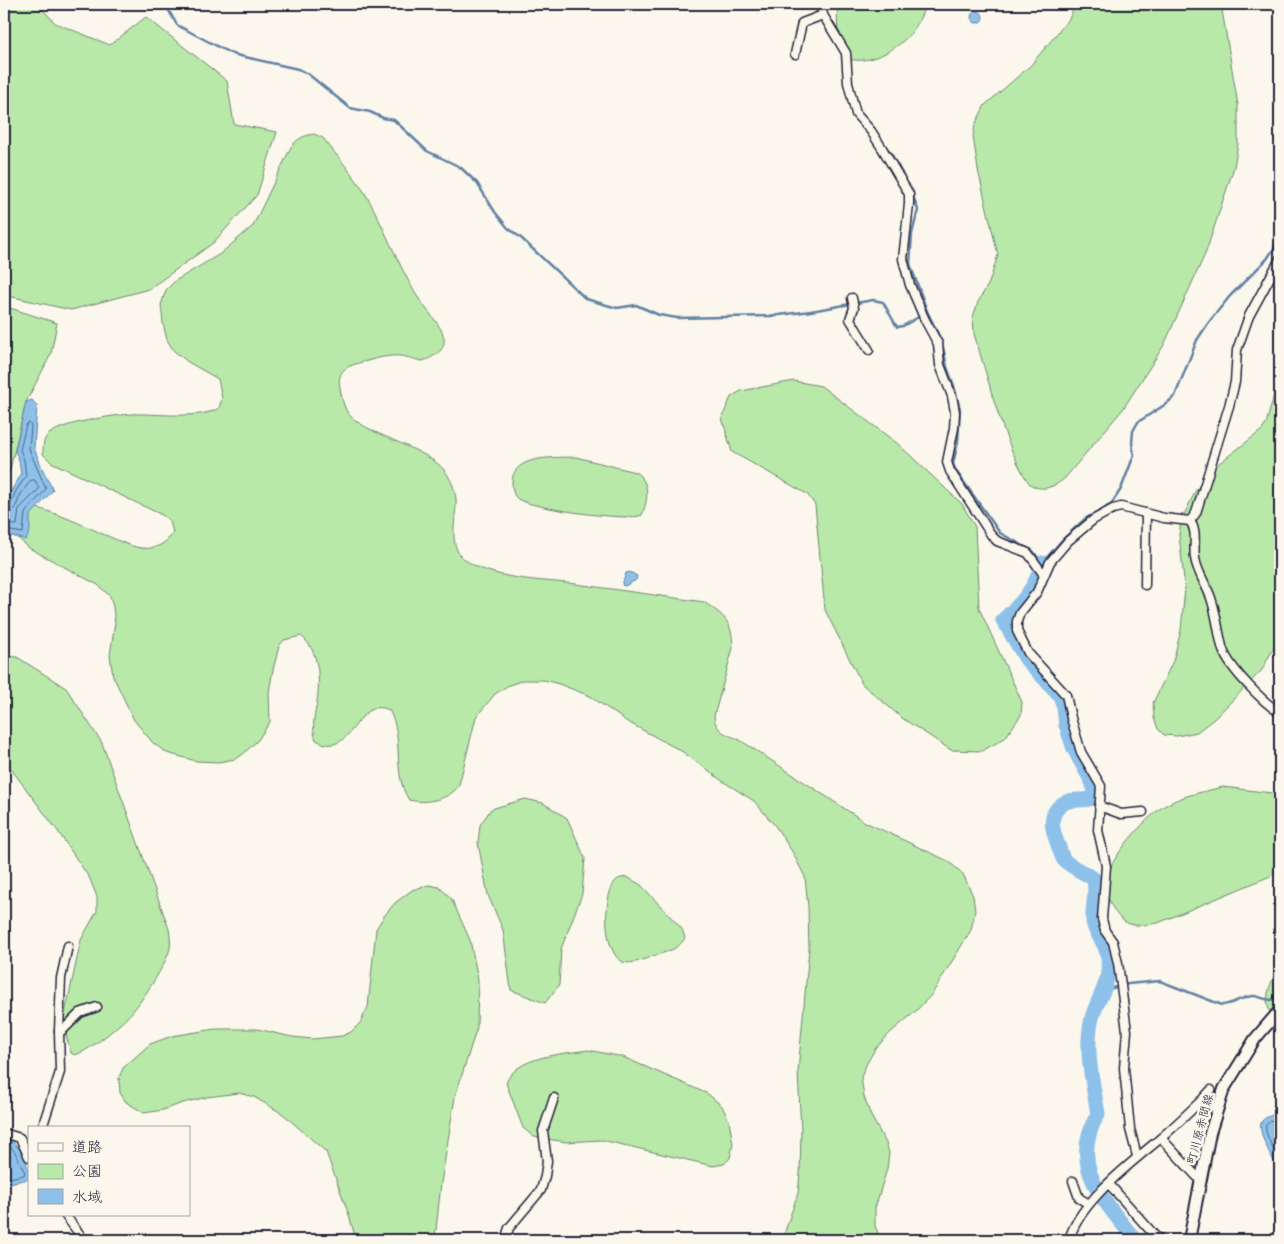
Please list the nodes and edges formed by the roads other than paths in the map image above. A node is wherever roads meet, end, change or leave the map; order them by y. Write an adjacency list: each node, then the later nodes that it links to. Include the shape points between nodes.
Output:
1 (821, 4): 2 (street)
2 (823, 14): 3 (street, via 802,23); 9 (street, via 846,53 848,83 856,114 871,131 909,194 903,259 910,285 938,344 940,365 952,396 954,428 948,462 950,471 992,536 1028,553)
3 (795, 54)
4 (1280, 259): 8 (street, via 1249,316 1237,350 1235,382 1229,406 1201,501)
5 (852, 298): 6 (street, via 854,308 850,320)
6 (869, 350)
7 (1146, 513): 8 (street); 9 (street, via 1122,507 1093,520 1068,541 1050,562); 10 (street)
8 (1190, 521): 11 (street, via 1195,534 1195,558 1211,598 1224,652 1264,701)
9 (1044, 575): 12 (street, via 1037,592 1016,621 1017,631 1028,653 1066,695 1081,752 1101,786)
10 (1146, 585)
11 (1280, 713)
12 (1099, 806): 13 (street, via 1122,814); 26 (street, via 1098,830 1106,866 1102,920 1104,931 1113,942 1118,963 1127,1031 1124,1068 1130,1129)
13 (1143, 812)
14 (68, 946): 17 (street, via 61,978)
15 (97, 1007): 17 (street, via 80,1014)
16 (1280, 1010): 21 (main road, 町川原赤間線, via 1255,1039 1224,1089)
17 (59, 1032): 22 (street, via 60,1072)
18 (1210, 1090): 20 (street)
19 (554, 1098): 33 (street, via 543,1131 547,1161 541,1190 509,1228)
20 (1201, 1101): 21 (street); 24 (street)
21 (1217, 1108): 27 (main road, 町川原赤間線)
22 (43, 1126)
23 (4, 1133): 25 (street, via 20,1138)
24 (1161, 1138): 26 (street); 27 (street)
25 (28, 1155)
26 (1137, 1156): 29 (street)
27 (1200, 1180): 36 (main road, 町川原赤間線)
28 (1073, 1181): 30 (street, via 1079,1198)
29 (1109, 1184): 30 (street); 35 (street, via 1156,1237)
30 (1089, 1204): 34 (street, via 1079,1216)
31 (66, 1216): 32 (street)
32 (84, 1240)
33 (506, 1240)
34 (1069, 1240)
35 (1164, 1240)
36 (1188, 1240)

